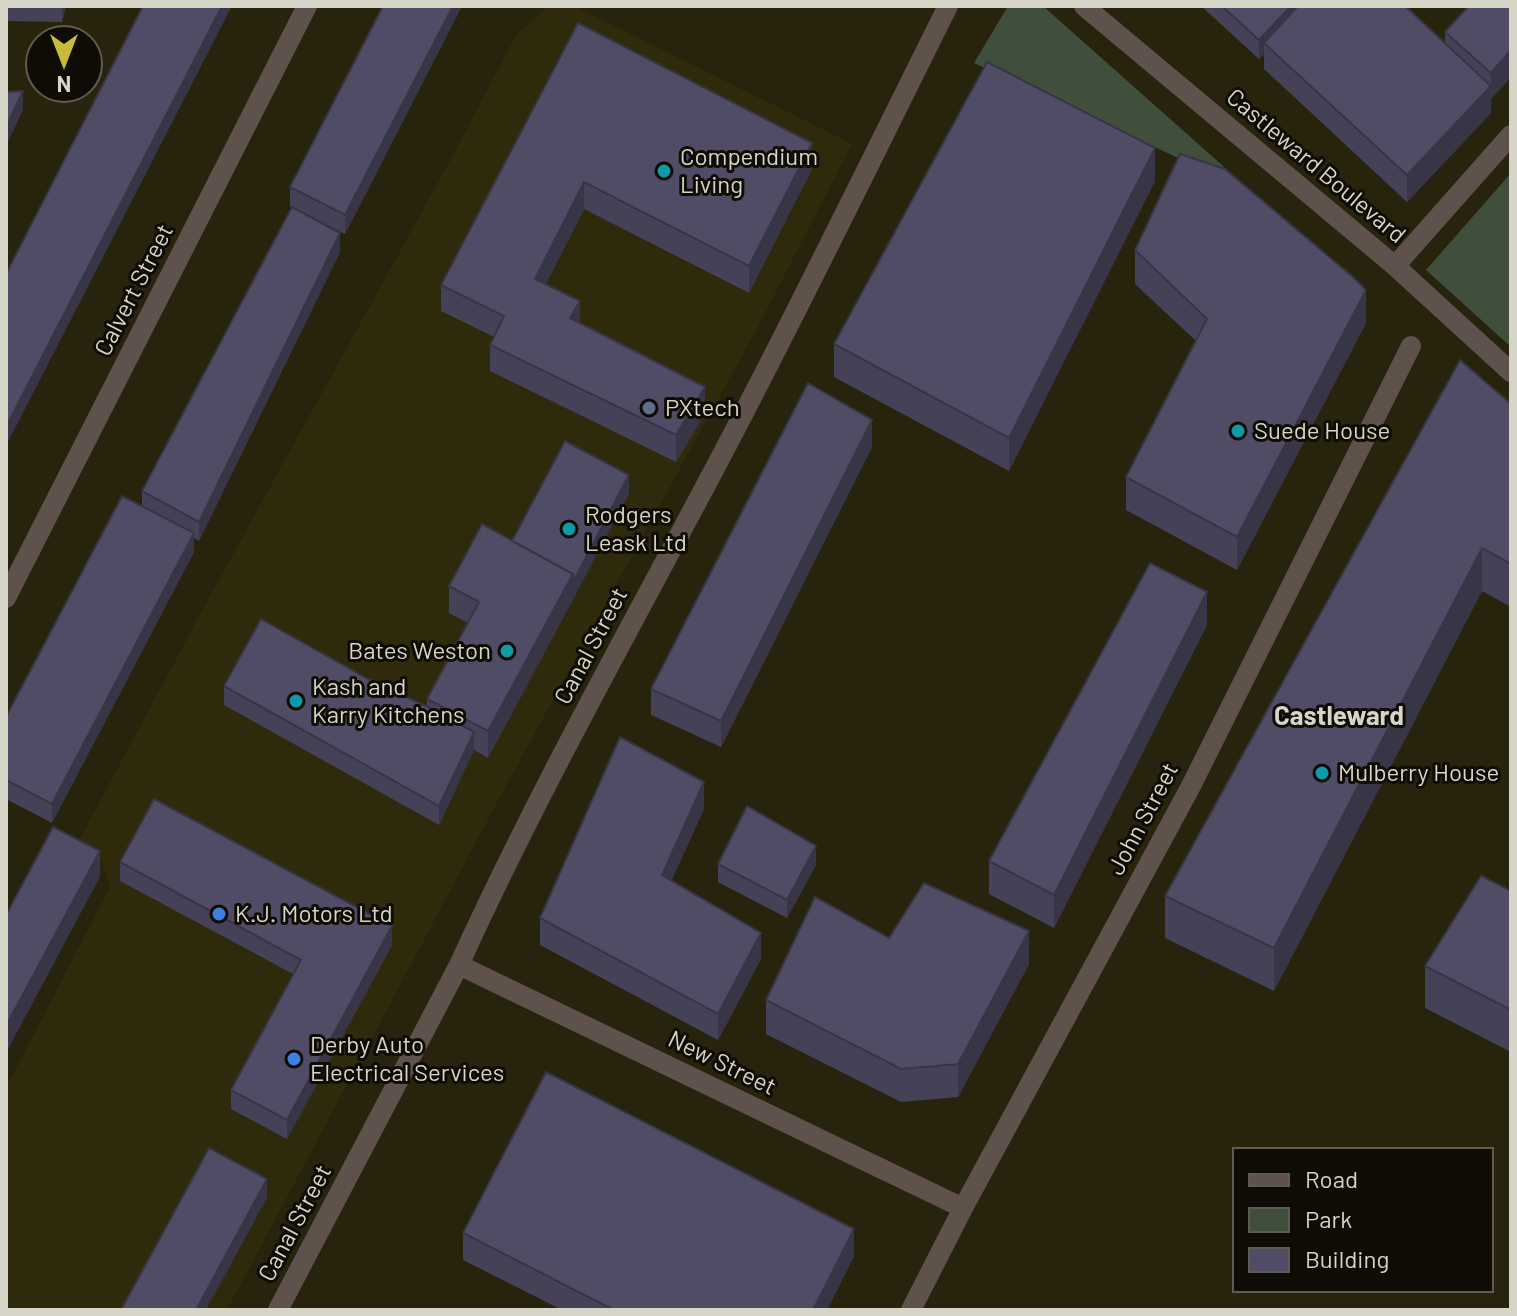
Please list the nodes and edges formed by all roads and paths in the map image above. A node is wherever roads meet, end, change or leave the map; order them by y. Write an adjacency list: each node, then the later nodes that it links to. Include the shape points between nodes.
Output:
1 (307, 6): 8 (street, Calvert Street)
2 (948, 6): 9 (street, Canal Street, via 765,374)
3 (1084, 6): 5 (street, Castleward Boulevard)
4 (1511, 135): 5 (street)
5 (1395, 266): 7 (street, Castleward Boulevard)
6 (1411, 346): 10 (street, John Street, via 1191,786)
7 (1511, 372)
8 (6, 598)
9 (459, 965): 10 (street, New Street); 11 (street, Canal Street)
10 (963, 1208): 12 (street, John Street)
11 (278, 1310)
12 (911, 1310)

